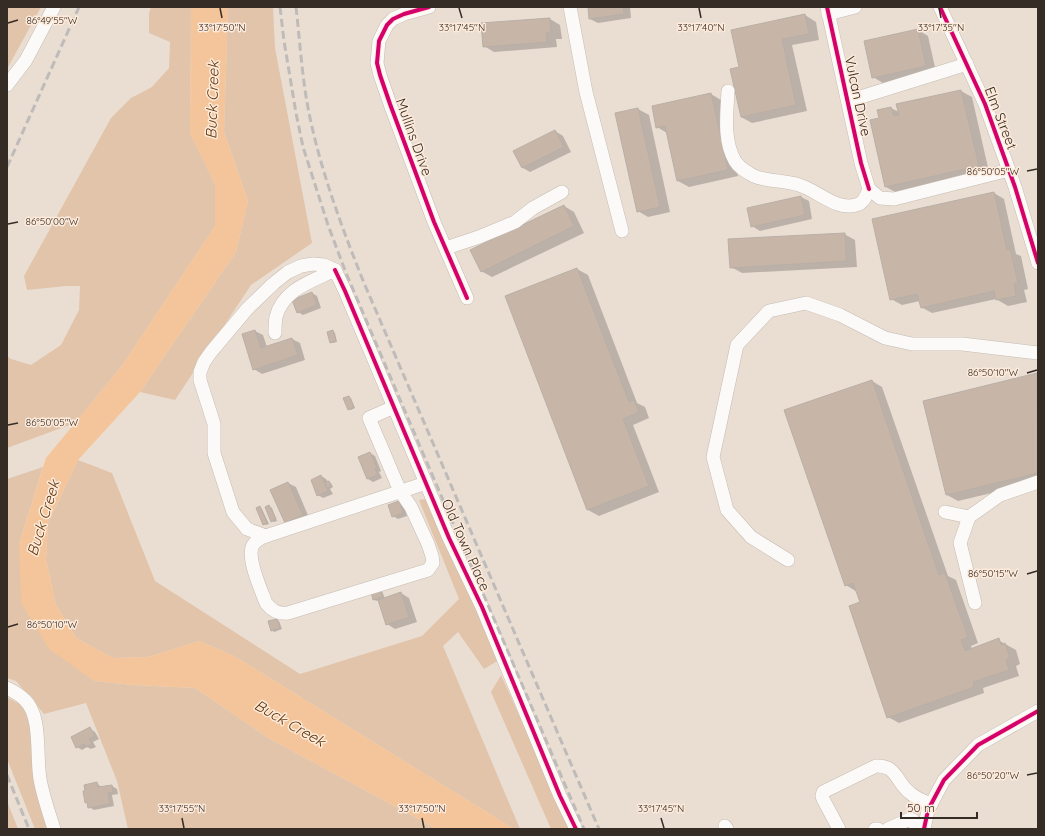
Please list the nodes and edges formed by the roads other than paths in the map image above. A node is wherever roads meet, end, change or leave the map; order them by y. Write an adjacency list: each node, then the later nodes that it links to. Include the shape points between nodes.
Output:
1 (54, 7): 10 (street, via 26,60)
2 (429, 7): 7 (street, via 404,14)
3 (570, 7): 16 (street, via 586,92)
4 (855, 7): 6 (street)
5 (944, 9): 9 (street, Elm Street)
6 (827, 11): 12 (street, Vulcan Drive)
7 (387, 25): 8 (street); 17 (street, Mullins Drive, via 377,52 380,75)
8 (372, 26)
9 (967, 64): 12 (street); 13 (street, Elm Street)
10 (7, 85)
11 (728, 91): 14 (street, via 727,134 730,149 742,169 764,179 801,185 838,204 848,206 863,202)
12 (848, 101): 14 (street, Vulcan Drive)
13 (1009, 170): 14 (street, via 894,199 880,198); 18 (street, Elm Street)
14 (869, 189)
15 (562, 192): 17 (street, via 516,222)
16 (622, 231)
17 (446, 248): 20 (street, Mullins Drive)
18 (1038, 263)
19 (335, 270): 21 (street, via 296,288 286,298 276,316); 23 (street, Old Town Place); 29 (street, via 313,264 288,272 247,309 211,352 200,372 200,380 214,424 214,453 233,512 247,529)
20 (467, 298)
21 (275, 332)
22 (1038, 353): 30 (street, via 962,344 912,344 885,338 840,315 806,303 769,311 737,345 713,457 727,510 751,537)
23 (394, 407): 25 (street, Old Town Place); 26 (street, via 369,418)
24 (1038, 482): 28 (street, via 1000,495)
25 (426, 483): 26 (street); 36 (street, Old Town Place)
26 (400, 491): 29 (street); 29 (street, via 411,507 432,556 433,563 428,570 282,614 270,609 266,603 250,552 257,540)
27 (945, 512): 28 (street)
28 (969, 518): 31 (street, via 960,543)
29 (266, 536)
30 (788, 560)
31 (975, 603)
32 (7, 688): 35 (street, via 26,700 35,716 40,780)
33 (1038, 710): 34 (street, via 978,745 944,780)
34 (931, 804): 37 (street, via 907,791 890,769 876,766 823,792 823,799); 40 (street)
35 (54, 829)
36 (576, 829)
37 (839, 829)
38 (888, 829): 39 (street, via 910,819)
39 (917, 829)
40 (924, 829)

